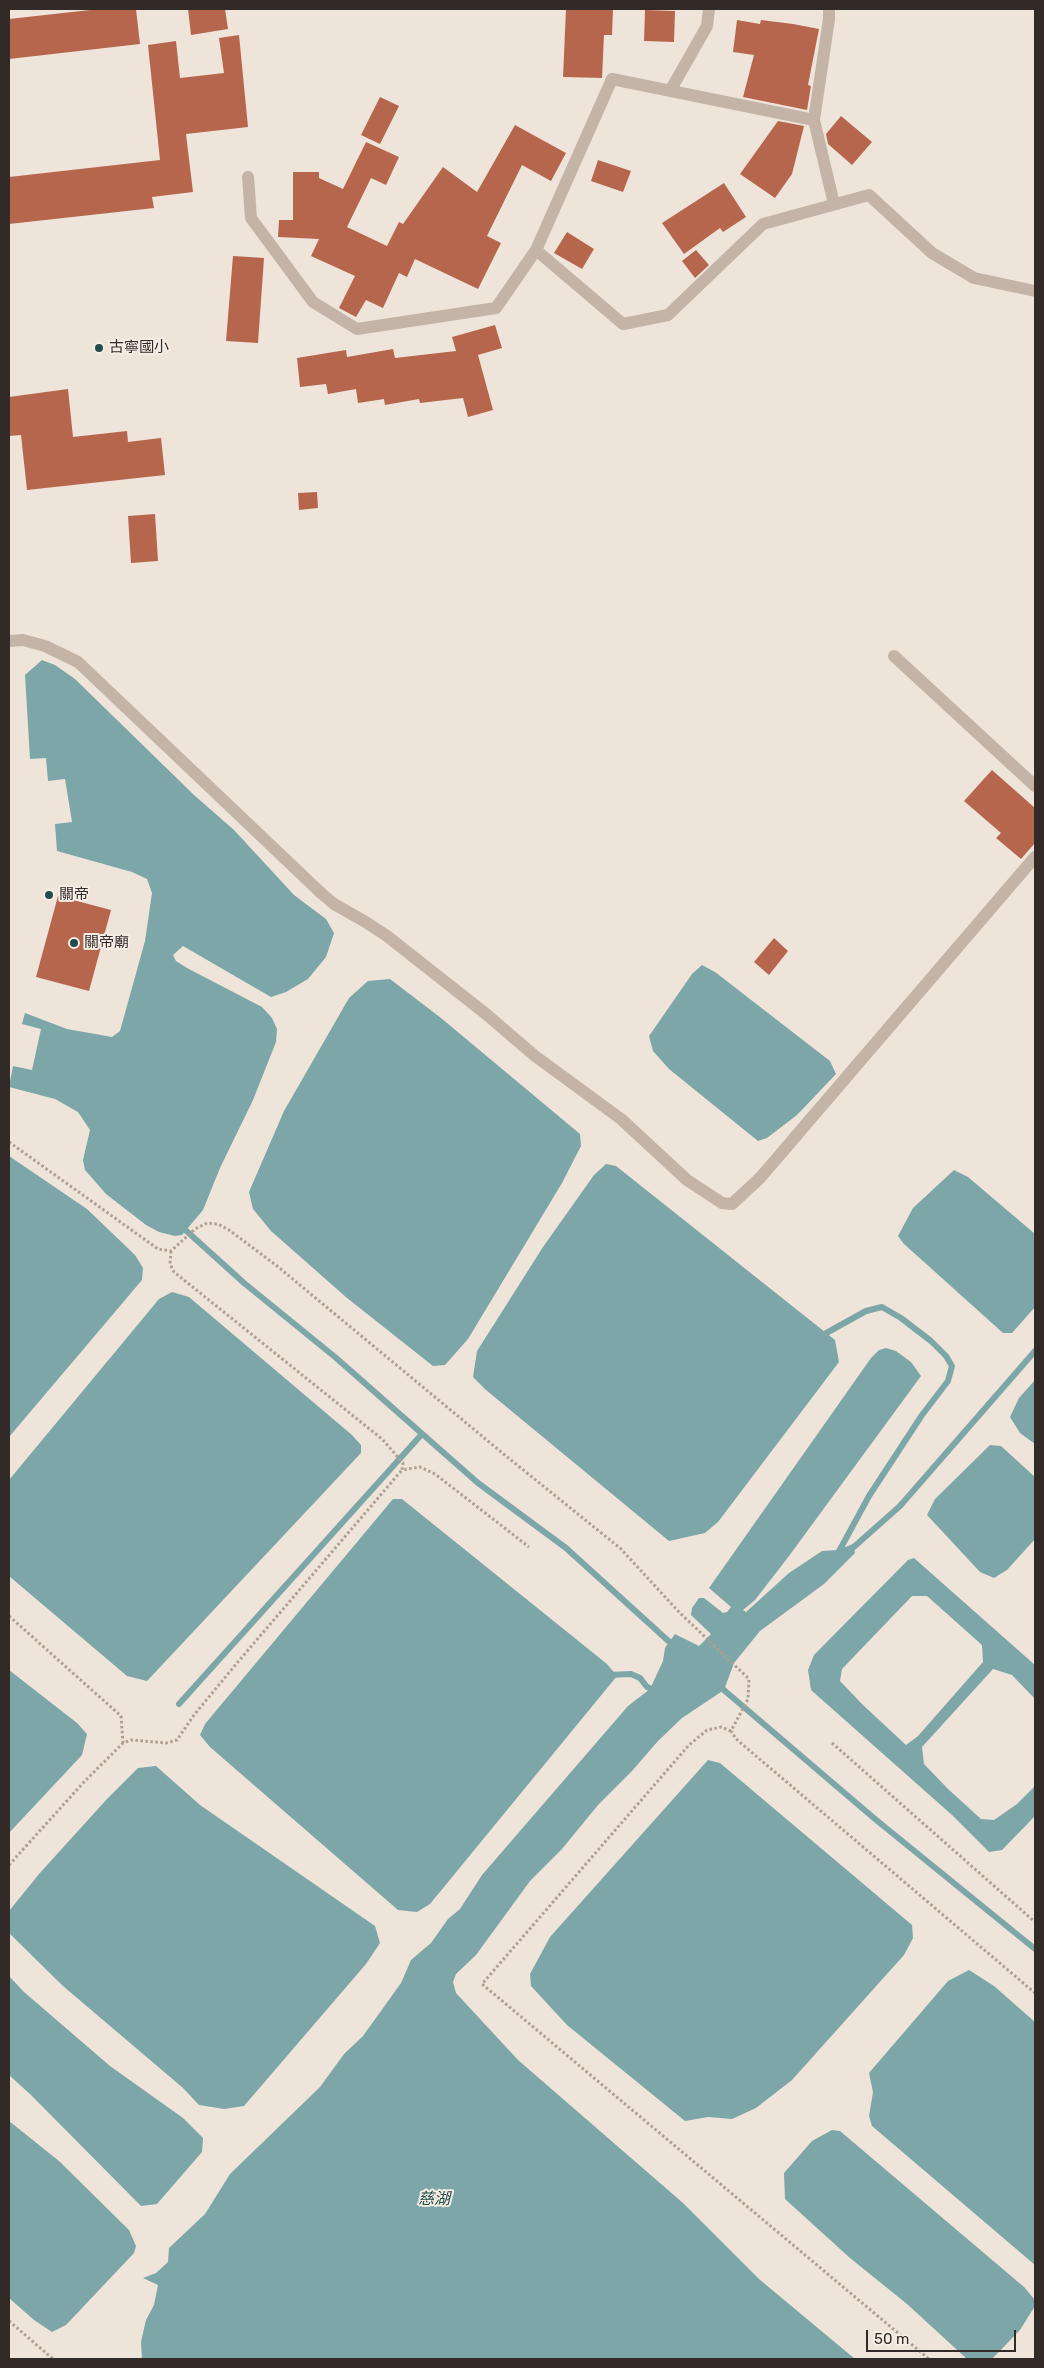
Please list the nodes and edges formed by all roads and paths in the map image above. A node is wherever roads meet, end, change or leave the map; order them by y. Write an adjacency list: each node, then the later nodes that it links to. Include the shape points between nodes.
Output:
1 (709, 9): 3 (lane, via 707,26)
2 (829, 9): 4 (lane)
3 (670, 91): 4 (lane); 7 (lane, via 612,79)
4 (814, 120): 6 (lane)
5 (248, 177): 7 (lane, via 251,218 313,302 357,329 496,308)
6 (834, 204): 7 (lane, via 763,224 668,315 623,324); 8 (lane, via 869,195 932,253 974,278)
7 (536, 250)
8 (1035, 291)
9 (9, 641): 12 (lane, via 30,642 78,662 321,893 394,942 535,1056 621,1119 687,1180 722,1203 732,1204 760,1178 976,929)
10 (894, 656): 11 (lane)
11 (1035, 786)
12 (1035, 856)
13 (9, 1142): 14 (path, via 158,1249)
14 (171, 1251): 15 (path, via 170,1264 174,1272 395,1452 403,1463); 18 (path, via 195,1229 207,1223 229,1230 620,1548 702,1635 749,1679 748,1699)
15 (402, 1470): 16 (path, via 420,1467 435,1474); 19 (path, via 237,1663 176,1740 166,1743 131,1740)
16 (528, 1547)
17 (9, 1616): 19 (path, via 121,1716)
18 (731, 1731): 23 (path, via 736,1739); 26 (path, via 721,1727 707,1730 689,1745 482,1984)
19 (123, 1743): 21 (path)
20 (832, 1743): 22 (path)
21 (9, 1865)
22 (1035, 1922)
23 (1035, 1993)
24 (9, 2321): 25 (path)
25 (54, 2359)
26 (929, 2359)

